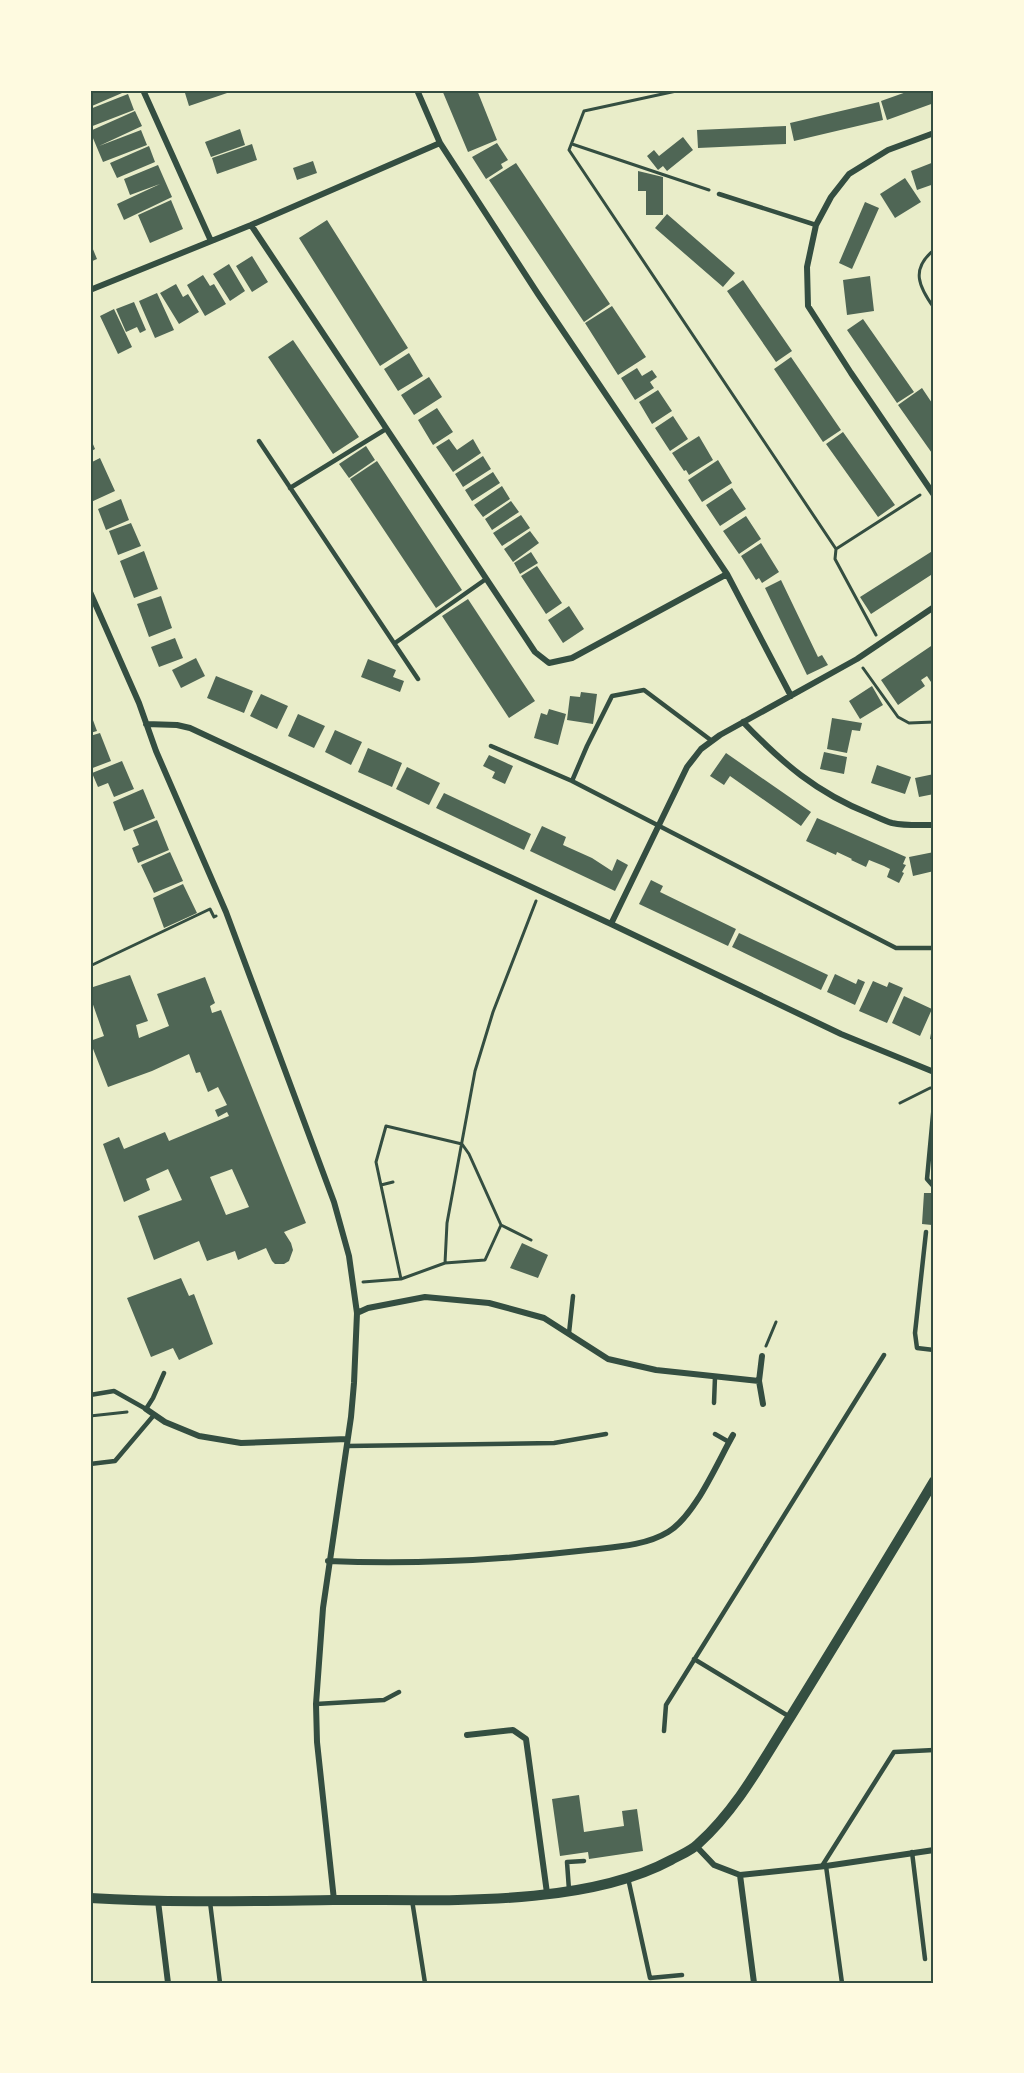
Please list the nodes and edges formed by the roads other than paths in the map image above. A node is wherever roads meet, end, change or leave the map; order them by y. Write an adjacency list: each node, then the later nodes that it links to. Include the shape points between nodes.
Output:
1 (143, 90): 8 (street)
2 (417, 90): 4 (street)
3 (934, 134): 7 (street, via 888,150 849,174)
4 (440, 143): 6 (street); 14 (street)
5 (720, 194): 7 (lane)
6 (251, 225): 8 (street); 10 (street)
7 (816, 225): 13 (street, via 807,267 808,306)
8 (211, 241): 9 (street)
9 (90, 290)
10 (386, 429): 12 (lane); 15 (street)
11 (259, 441): 12 (lane)
12 (290, 488): 18 (lane)
13 (934, 495)
14 (727, 574): 15 (street, via 572,658 549,663 535,652); 20 (street)
15 (486, 579): 18 (lane)
16 (90, 592): 22 (street)
17 (934, 607): 20 (street, via 857,659)
18 (395, 643): 19 (lane)
19 (418, 679)
20 (791, 696): 21 (street)
21 (743, 722): 23 (street); 27 (street, via 772,753 847,805 892,823)
22 (146, 724): 28 (street, via 190,728); 35 (street, via 226,912 334,1202 349,1256)
23 (712, 741): 25 (lane, via 644,690 612,696); 26 (street, via 687,767)
24 (491, 746): 25 (lane)
25 (572, 781): 26 (lane)
26 (660, 825): 28 (street); 29 (lane, via 896,948)
27 (934, 825)
28 (611, 924): 30 (street, via 841,1034)
29 (934, 948)
30 (934, 1072)
31 (934, 1104): 32 (lane, via 927,1179)
32 (934, 1187)
33 (926, 1232): 37 (lane, via 915,1333 917,1348)
34 (573, 1296): 36 (lane)
35 (357, 1313): 36 (street, via 425,1298 468,1301 544,1318); 52 (street)
36 (569, 1333): 41 (street, via 608,1359)
37 (934, 1350)
38 (884, 1355): 56 (lane)
39 (762, 1356): 42 (street)
40 (164, 1372): 46 (lane)
41 (716, 1377): 42 (street); 44 (lane)
42 (759, 1381): 45 (street)
43 (90, 1395): 46 (lane, via 114,1391)
44 (714, 1403)
45 (763, 1404)
46 (146, 1409): 47 (street)
47 (154, 1415): 52 (street, via 199,1436 241,1443); 53 (lane, via 115,1461)
48 (606, 1434): 52 (lane, via 554,1443)
49 (715, 1434): 51 (lane)
50 (733, 1435): 51 (street)
51 (729, 1442): 55 (street, via 687,1516 668,1533 649,1540 526,1557)
52 (347, 1443): 55 (street)
53 (90, 1464)
54 (934, 1481): 59 (street)
55 (328, 1561): 58 (street)
56 (694, 1659): 59 (lane); 60 (lane, via 666,1705)
57 (399, 1692): 58 (lane, via 384,1700)
58 (316, 1704): 73 (street)
59 (790, 1717): 63 (street, via 727,1815)
60 (664, 1731)
61 (467, 1735): 71 (street, via 513,1730 526,1739)
62 (934, 1750): 67 (lane, via 894,1752)
63 (696, 1846): 68 (street, via 714,1866); 69 (street)
64 (934, 1850): 65 (street)
65 (912, 1852): 67 (street); 77 (lane)
66 (584, 1860): 70 (lane, via 567,1862)
67 (824, 1866): 68 (street); 83 (lane)
68 (740, 1875): 82 (street)
69 (628, 1877): 70 (street); 78 (lane, via 650,1978)
70 (569, 1890): 71 (street)
71 (547, 1893): 74 (street)
72 (90, 1898): 75 (street)
73 (334, 1900): 74 (street); 76 (street)
74 (412, 1900): 81 (lane)
75 (158, 1901): 76 (street); 79 (street)
76 (210, 1902): 80 (lane)
77 (925, 1959)
78 (682, 1975)
79 (168, 1983)
80 (220, 1983)
81 (425, 1983)
82 (754, 1983)
83 (842, 1983)

